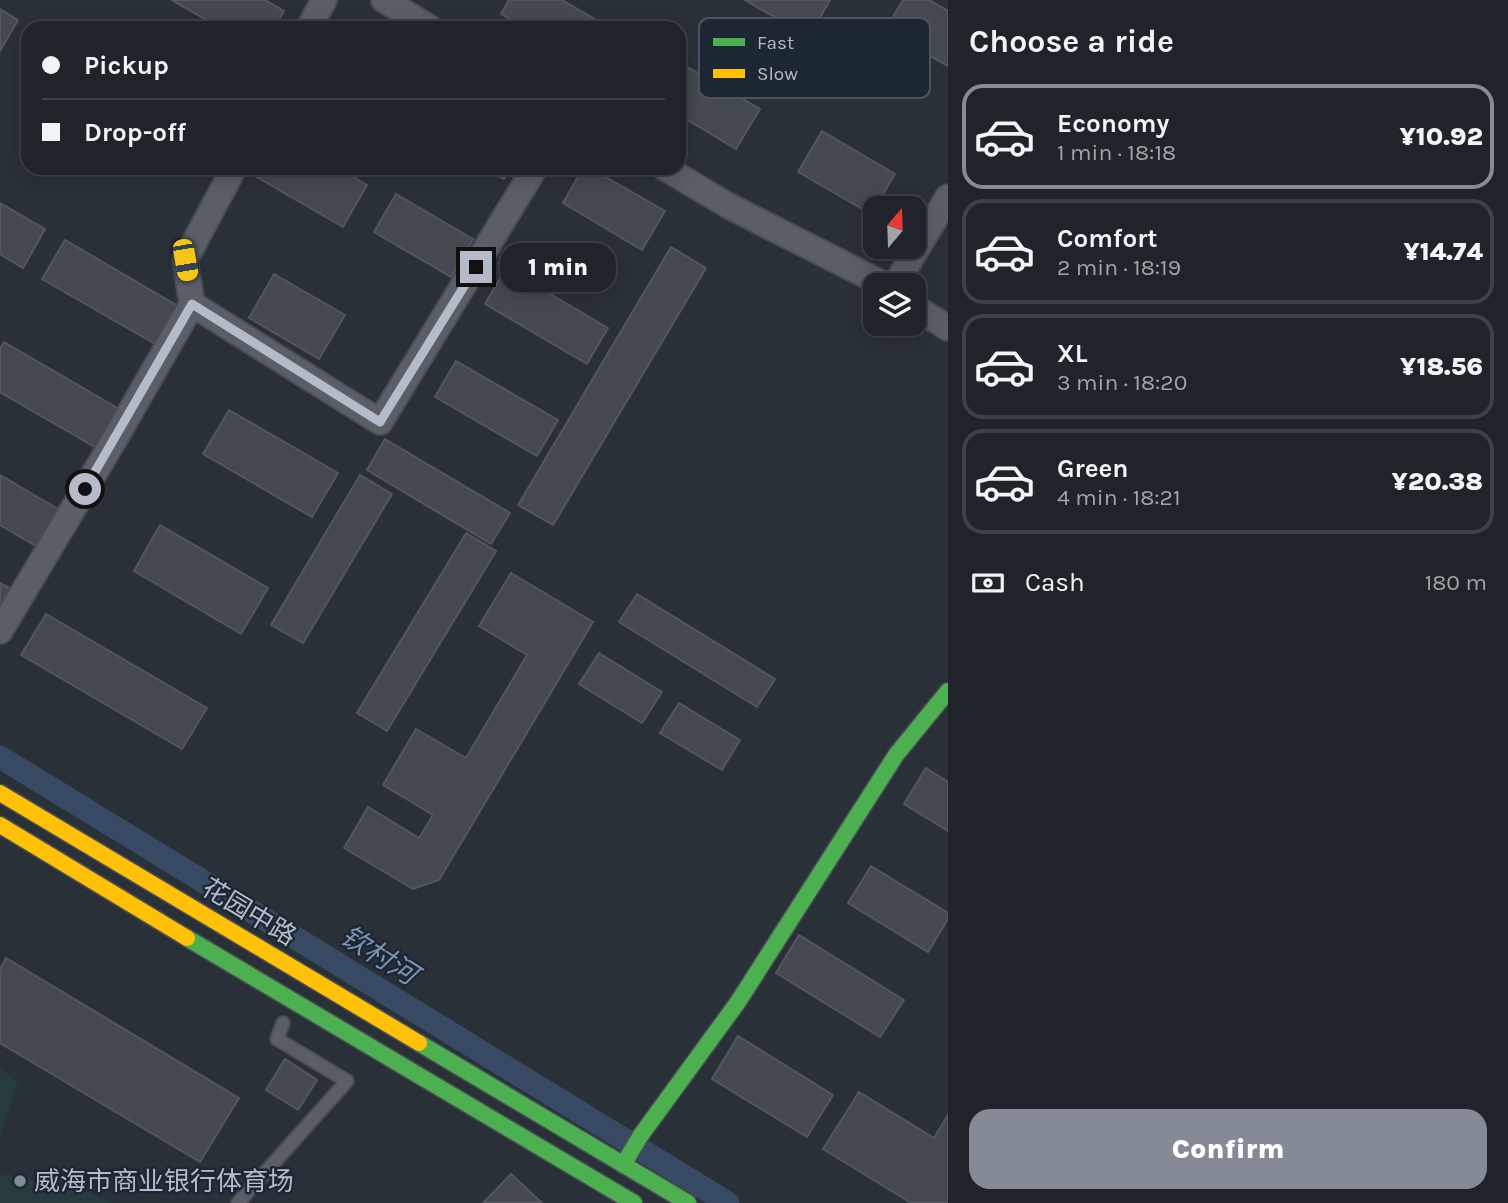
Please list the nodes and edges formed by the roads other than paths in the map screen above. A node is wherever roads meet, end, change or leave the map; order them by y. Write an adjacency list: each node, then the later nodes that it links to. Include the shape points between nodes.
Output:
1 (324, 0): 3 (street)
2 (384, 0): 4 (street)
3 (313, 21)
4 (418, 21)
5 (230, 175): 11 (street, via 185,260)
6 (531, 175): 11 (street, via 380,422)
7 (677, 175): 10 (street)
8 (948, 197): 9 (street)
9 (902, 273)
10 (863, 274)
11 (192, 304): 14 (street)
12 (926, 314): 13 (street)
13 (948, 328)
14 (0, 631)
15 (948, 691): 19 (main road, via 897,755 738,1002)
16 (0, 793): 19 (main road, 花园中路)
17 (0, 825): 21 (main road)
18 (283, 1023): 20 (lane, via 277,1039 347,1081)
19 (625, 1161): 22 (main road, 花园中路)
20 (238, 1203)
21 (634, 1203)
22 (688, 1203)

